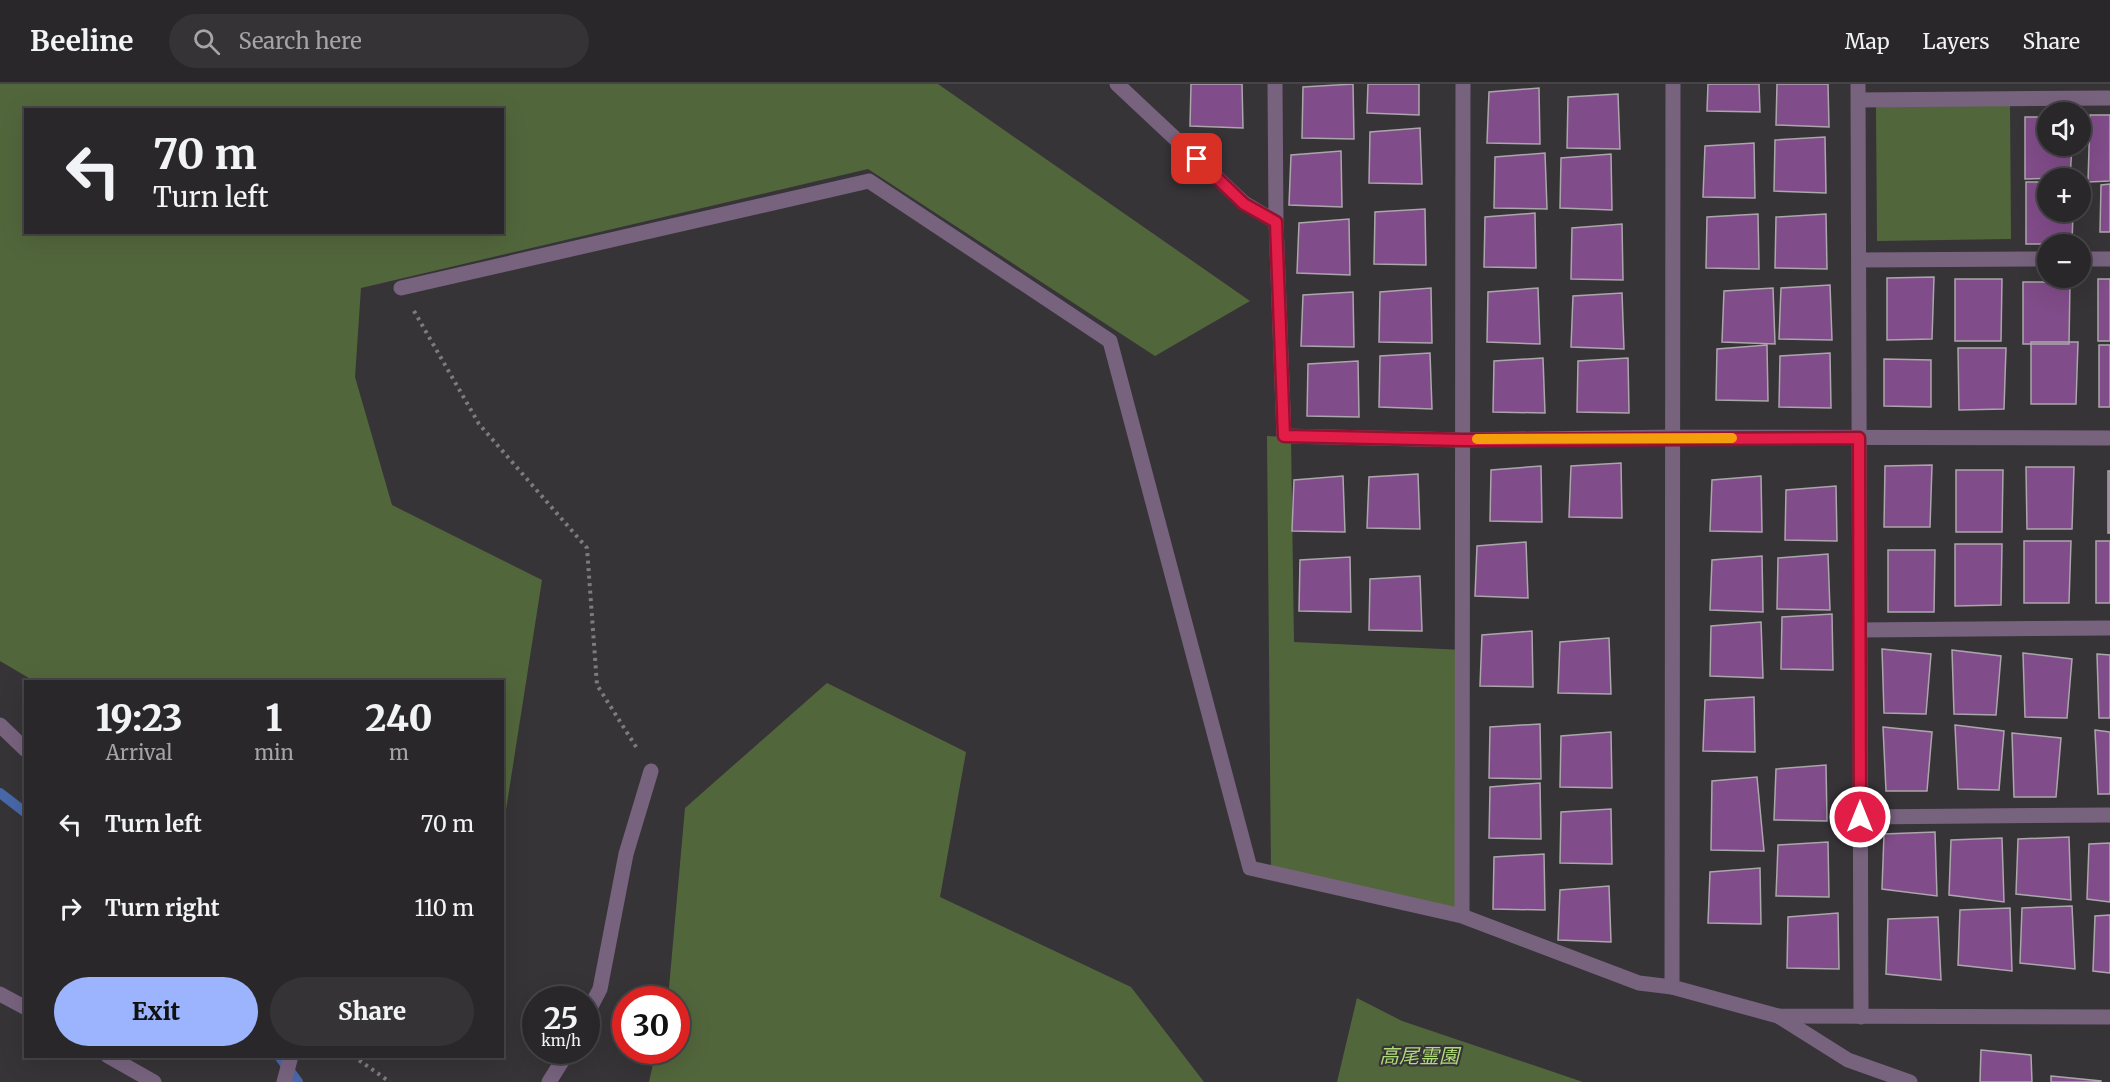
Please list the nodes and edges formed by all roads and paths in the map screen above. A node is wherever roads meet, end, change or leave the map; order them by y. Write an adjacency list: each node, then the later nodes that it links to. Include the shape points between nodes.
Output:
1 (1117, 84): 8 (street, via 1244,204)
2 (1275, 84): 8 (street)
3 (1463, 84): 17 (street)
4 (1673, 84): 14 (street)
5 (1858, 84): 7 (street)
6 (2110, 98): 7 (street)
7 (1858, 100): 12 (street)
8 (1276, 222): 17 (street, via 1284,436)
9 (2037, 259): 12 (street)
10 (2091, 259): 11 (street)
11 (2110, 259)
12 (1858, 260): 15 (street)
13 (401, 288): 22 (path, via 479,424 587,548 597,685); 25 (street, via 869,181 1110,341 1250,868)
14 (1673, 437): 15 (street); 17 (street); 26 (street)
15 (1859, 438): 16 (street); 19 (street)
16 (2110, 438)
17 (1463, 440): 25 (street)
18 (2110, 628): 19 (street)
19 (1860, 630): 24 (street)
20 (0, 725): 21 (street)
21 (24, 748)
22 (651, 771): 27 (street, via 626,854)
23 (2110, 815): 24 (street)
24 (1860, 817): 31 (street)
25 (1462, 916): 26 (street, via 1639,983)
26 (1672, 987): 30 (street)
27 (600, 989)
28 (0, 994): 29 (street)
29 (24, 1007)
30 (1778, 1016): 31 (street); 41 (street, via 1848,1060)
31 (1861, 1017): 32 (street)
32 (2110, 1017)
33 (112, 1058): 37 (street)
34 (290, 1058): 38 (street)
35 (356, 1058): 39 (path)
36 (560, 1064): 40 (street)
37 (154, 1082)
38 (284, 1082)
39 (390, 1082)
40 (549, 1082)
41 (1910, 1082)

